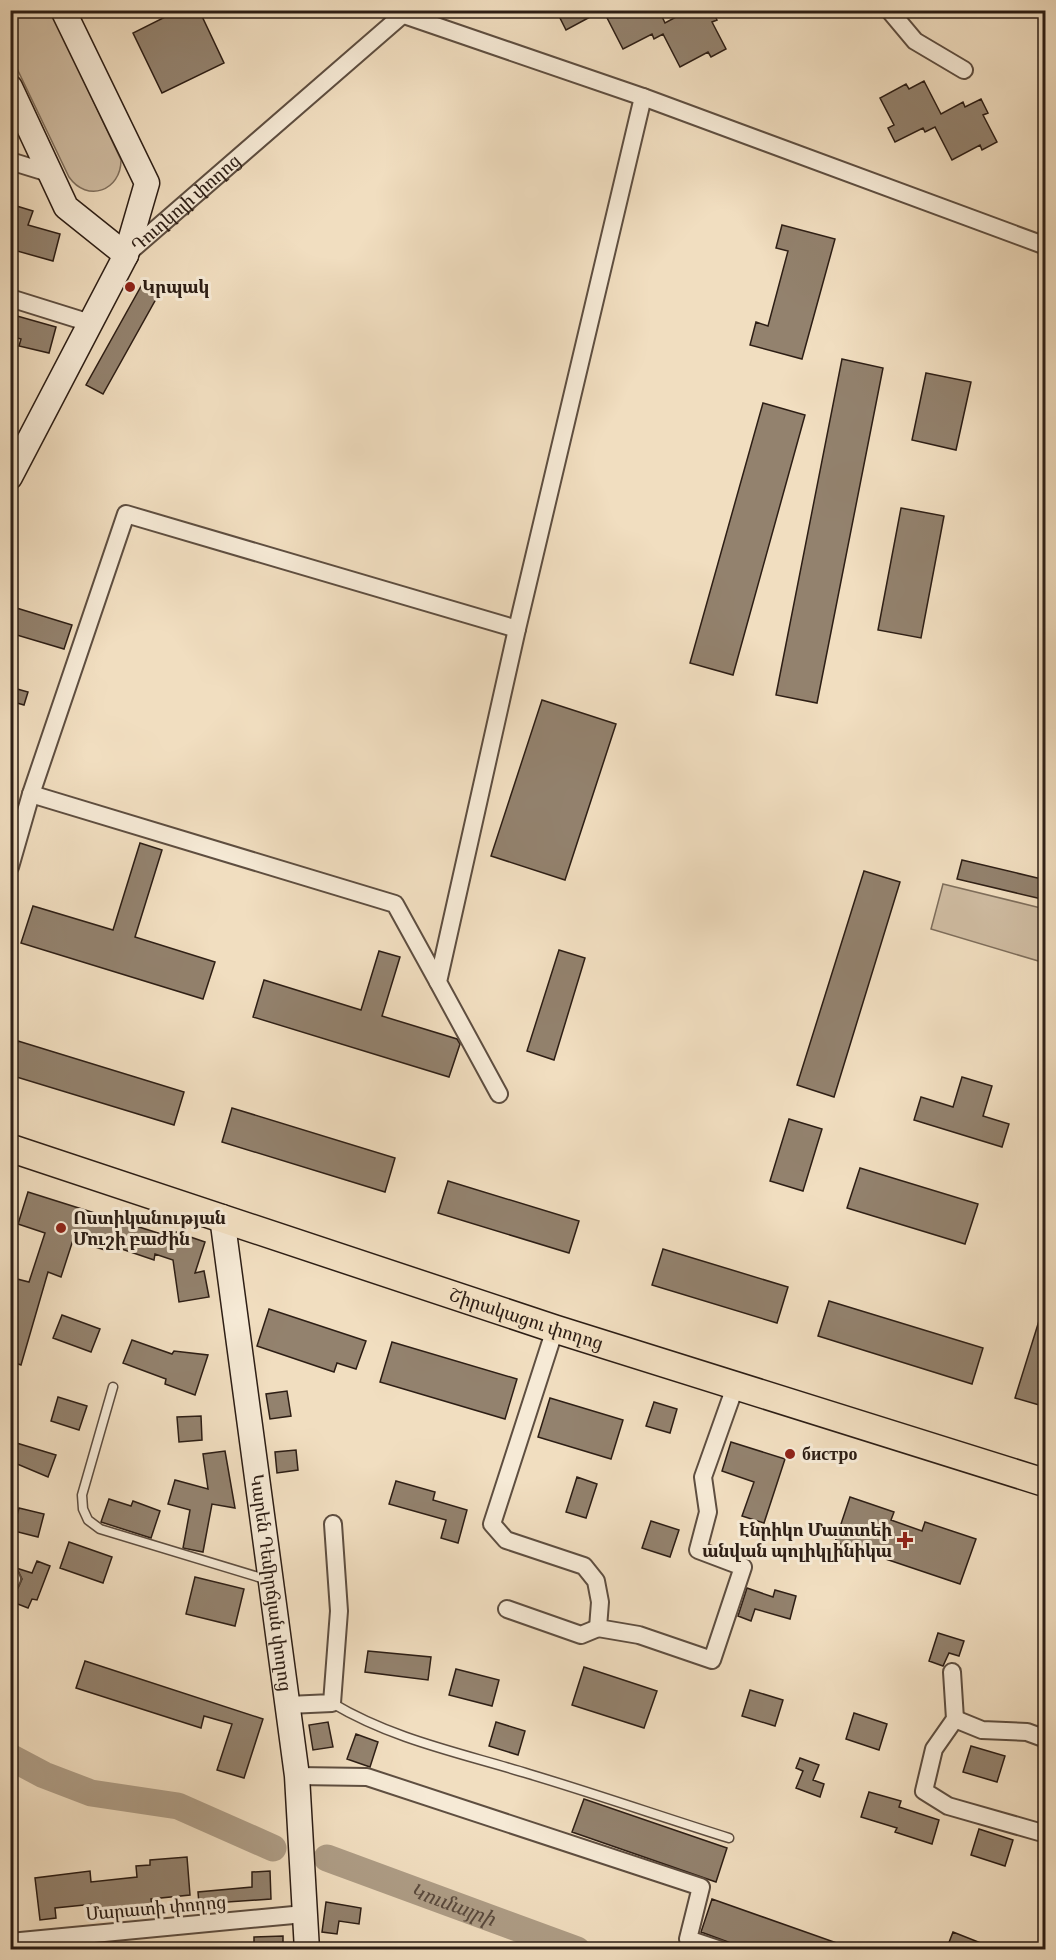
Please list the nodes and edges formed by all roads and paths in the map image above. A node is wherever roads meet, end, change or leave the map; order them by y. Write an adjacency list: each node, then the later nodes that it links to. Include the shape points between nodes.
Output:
1 (63, 10): 10 (street, via 147,183)
2 (889, 10): 4 (street, via 915,40)
3 (406, 13): 6 (street); 10 (street, Դուդկոյի փողոց)
4 (964, 70)
5 (10, 87): 8 (street)
6 (643, 97): 9 (street); 14 (street)
7 (10, 160): 8 (street)
8 (49, 173): 10 (street, via 66,207)
9 (1046, 246)
10 (126, 255): 12 (street, Դուդկոյի փողոց)
11 (10, 298): 12 (street)
12 (90, 323): 13 (street, Դուդկոյի փողոց)
13 (14, 462)
14 (517, 629): 15 (street, via 126,514); 17 (street)
15 (31, 794): 16 (street); 17 (street, via 395,904)
16 (10, 867)
17 (438, 982): 18 (street)
18 (499, 1094)
19 (10, 1148): 20 (main road, Շիրակացու փողոց)
20 (222, 1217): 21 (main road, Շիրակացու փողոց); 26 (street, Կարեն Դեմիրճյան փողոց)
21 (555, 1329): 23 (main road, Շիրակացու փողոց); 28 (street, via 492,1524 506,1540 584,1566 596,1581 600,1602)
22 (113, 1387): 26 (lane, via 82,1496 87,1520 115,1535)
23 (735, 1387): 24 (main road, Շիրակացու փողոց); 28 (street, via 703,1477 708,1512 698,1550 743,1567 712,1660 639,1635)
24 (1046, 1483)
25 (333, 1524): 30 (street, via 339,1611)
26 (272, 1581): 31 (street, Կարեն Դեմիրճյան փողոց)
27 (507, 1609): 28 (street, via 581,1635)
28 (598, 1628)
29 (951, 1672): 32 (street)
30 (332, 1703): 31 (street); 36 (lane, via 364,1722 431,1747 527,1773)
31 (288, 1705): 34 (street, Կարեն Դեմիրճյան փողոց)
32 (955, 1719): 33 (street, via 982,1730 1027,1732); 35 (street, via 934,1749 924,1791 948,1806)
33 (1046, 1739)
34 (297, 1776): 37 (street, Կարեն Դեմիրճյան փողոց); 40 (street, via 368,1777 701,1887 688,1939)
35 (1046, 1834)
36 (729, 1838)
37 (304, 1914): 38 (street, Մարատի փողոց); 39 (street, Կարեն Դեմիրճյան փողոց)
38 (10, 1942)
39 (307, 1950)
40 (721, 1950)

